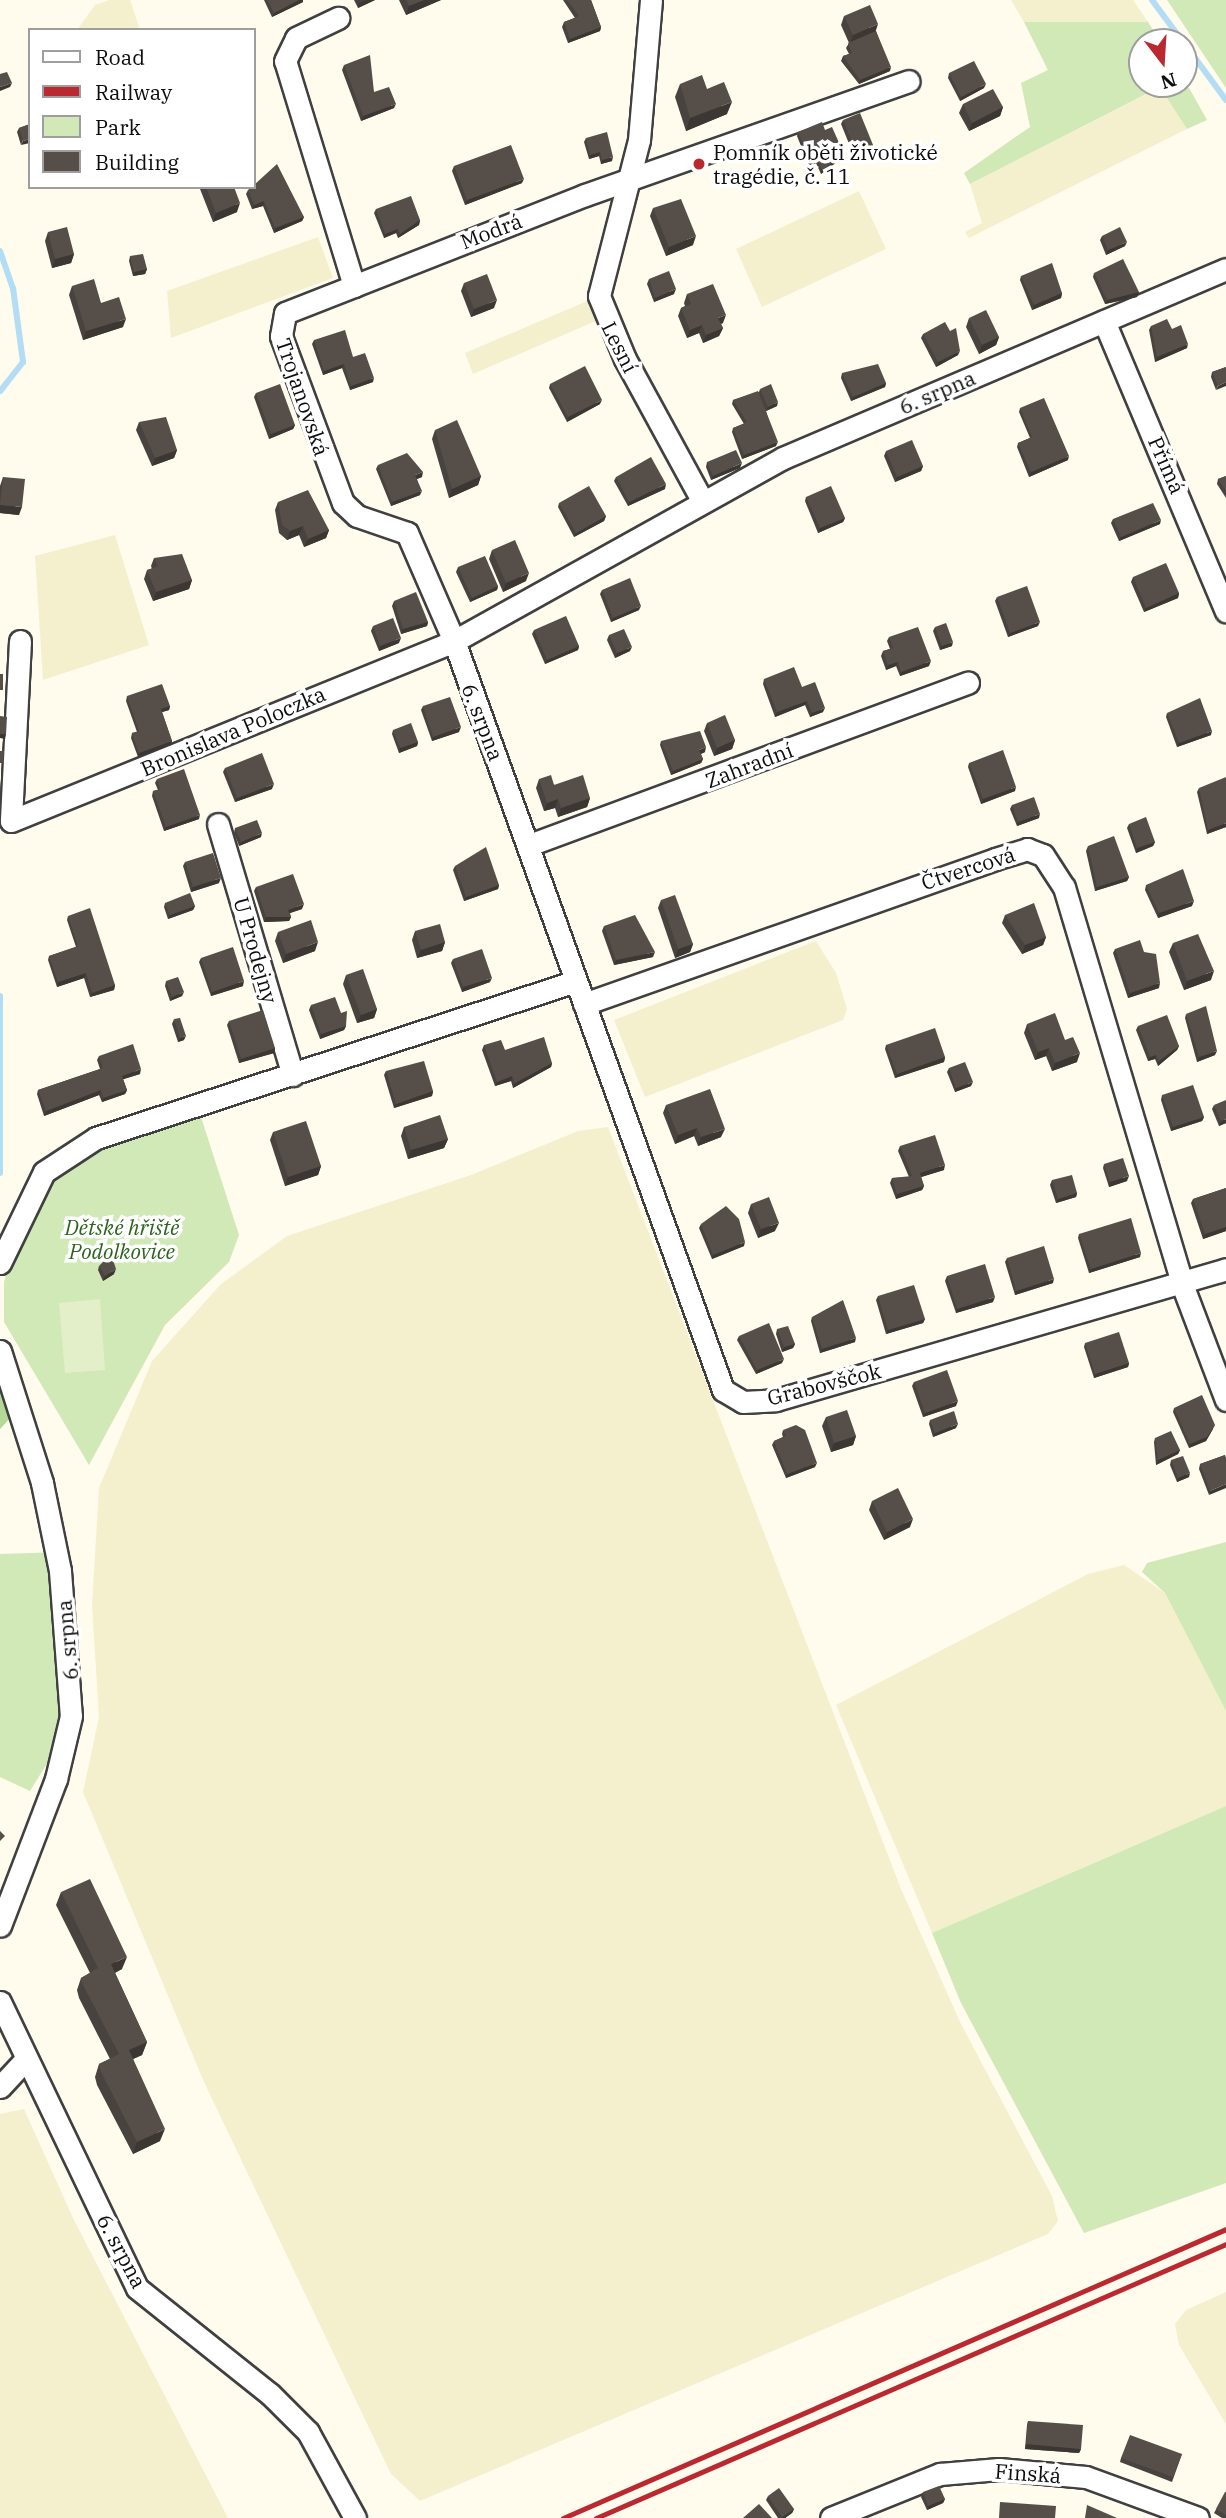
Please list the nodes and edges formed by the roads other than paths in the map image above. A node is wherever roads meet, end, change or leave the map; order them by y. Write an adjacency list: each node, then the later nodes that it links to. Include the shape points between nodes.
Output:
1 (651, 0): 4 (street, Lesní, via 647,91)
2 (338, 18): 6 (street, via 296,38 285,61)
3 (908, 80): 4 (street)
4 (630, 182): 6 (street, Modrá); 8 (street, Lesní, via 601,310)
5 (1226, 269): 7 (street, 6. srpna)
6 (354, 286): 11 (street, Trojanovská, via 285,313 281,336 343,503 357,516 407,534)
7 (1104, 321): 8 (street, 6. srpna, via 783,458); 9 (street, Přímá)
8 (702, 499): 11 (street, 6. srpna)
9 (1226, 611)
10 (20, 641): 11 (street, Bronislava Poloczka, via 11,821)
11 (454, 641): 14 (street, 6. srpna)
12 (968, 682): 14 (street, Zahradní)
13 (218, 824): 17 (street, U Prodejny)
14 (530, 845): 15 (street, 6. srpna)
15 (576, 981): 16 (street, Grabovščok); 17 (street)
16 (584, 1004): 20 (street, Grabovščok, via 723,1390 743,1402 789,1396); 20 (street, Čtvercová, via 995,859 1027,849 1043,855 1064,887)
17 (293, 1075): 18 (street, via 67,1153 33,1189)
18 (0, 1262)
19 (1226, 1269): 20 (street, Grabovščok)
20 (1182, 1284): 22 (street)
21 (0, 1351): 23 (street, 6. srpna, via 42,1483 58,1558 71,1716 55,1779)
22 (1226, 1400)
23 (0, 1926)
24 (0, 2003): 25 (street, 6. srpna)
25 (26, 2059): 26 (street); 28 (street, 6. srpna, via 137,2288 270,2394 308,2432)
26 (0, 2087)
27 (860, 2512): 29 (street, Finská); 30 (street, Finská, via 940,2474 999,2469 1086,2477)
28 (355, 2518)
29 (831, 2518)
30 (1198, 2518)

